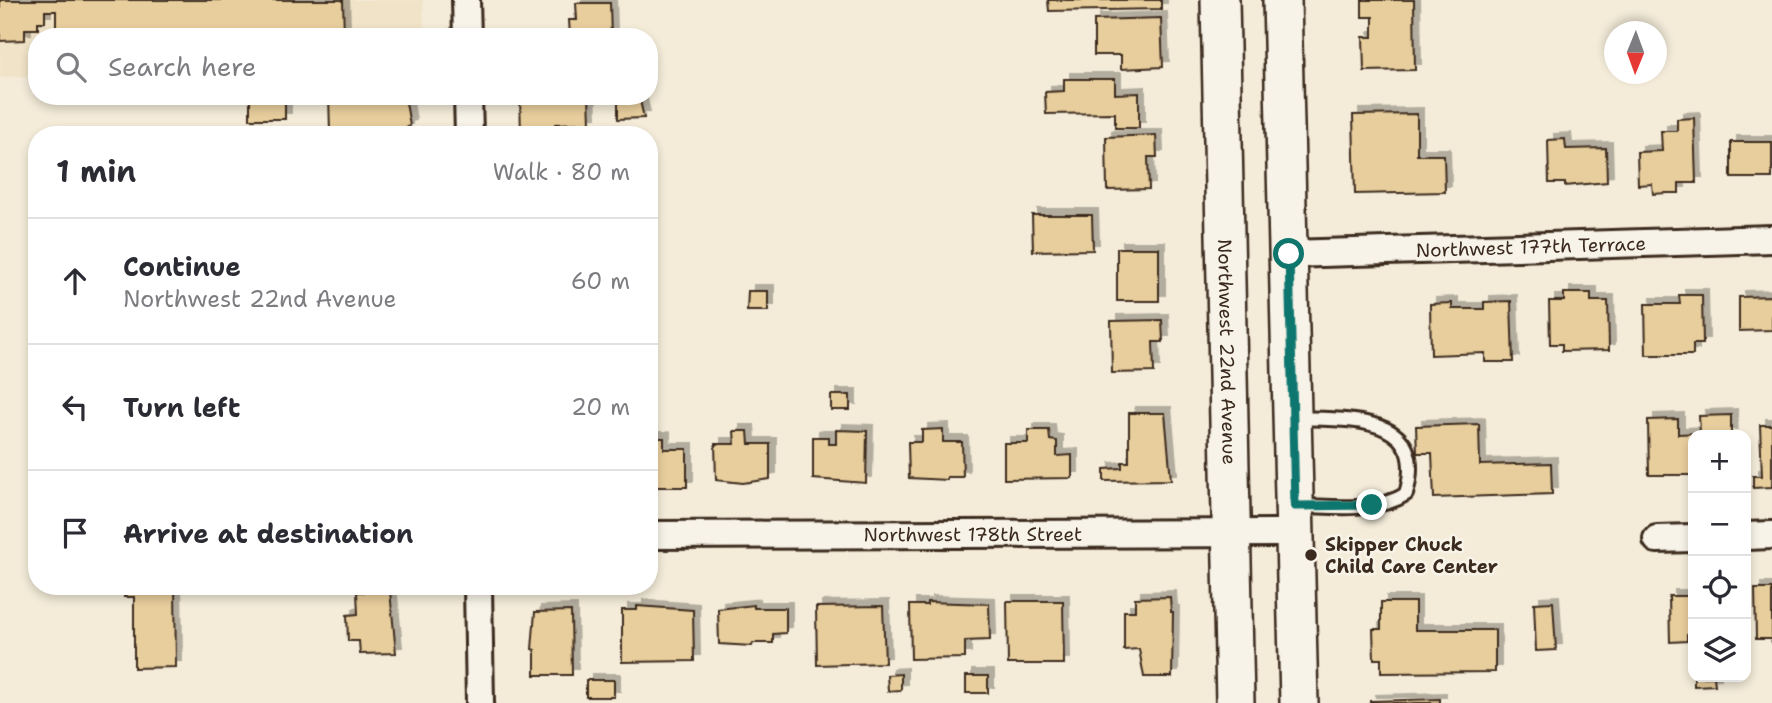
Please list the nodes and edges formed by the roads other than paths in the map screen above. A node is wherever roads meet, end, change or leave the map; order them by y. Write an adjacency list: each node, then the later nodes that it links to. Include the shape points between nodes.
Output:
1 (466, 0): 4 (street)
2 (1220, 0): 11 (main road, Northwest 22nd Avenue)
3 (1282, 0): 8 (main road)
4 (467, 28)
5 (468, 105): 6 (street)
6 (469, 126)
7 (1772, 239): 8 (street, Northwest 177th Terrace)
8 (1289, 254): 9 (main road)
9 (1293, 418): 10 (main road); 10 (lane, via 1362,420 1398,435 1409,451 1411,476 1406,494 1395,501)
10 (1295, 520): 11 (street, Northwest 178th Street); 20 (main road)
11 (1232, 534): 12 (street, Northwest 178th Street); 19 (main road, Northwest 22nd Avenue)
12 (658, 535)
13 (1772, 535): 14 (street)
14 (1751, 536)
15 (1657, 538): 16 (street)
16 (1688, 538)
17 (478, 595): 18 (street)
18 (480, 703)
19 (1235, 703)
20 (1299, 703)

